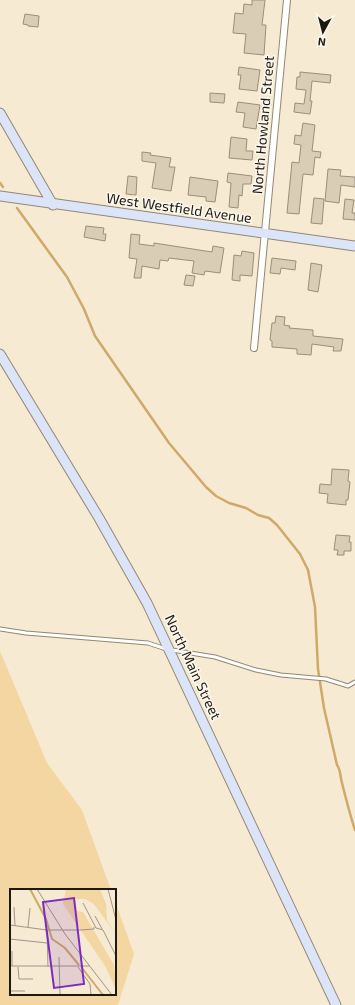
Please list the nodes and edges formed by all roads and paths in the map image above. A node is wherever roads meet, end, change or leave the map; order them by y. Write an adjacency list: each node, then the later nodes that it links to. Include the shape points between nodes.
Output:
1 (287, 0): 5 (street, North Howland Street)
2 (0, 113): 4 (main road)
3 (0, 196): 4 (main road, West Westfield Avenue)
4 (53, 205): 5 (main road, West Westfield Avenue)
5 (265, 234): 6 (main road, West Westfield Avenue); 7 (street, North Howland Street)
6 (355, 246)
7 (254, 348)
8 (0, 354): 10 (main road, North Main Street, via 99,518 147,603)
9 (0, 629): 10 (lane, via 148,643)
10 (169, 650): 11 (lane, via 215,657 256,670 326,679 348,686); 12 (main road, North Main Street)
11 (355, 682)
12 (336, 1005)

